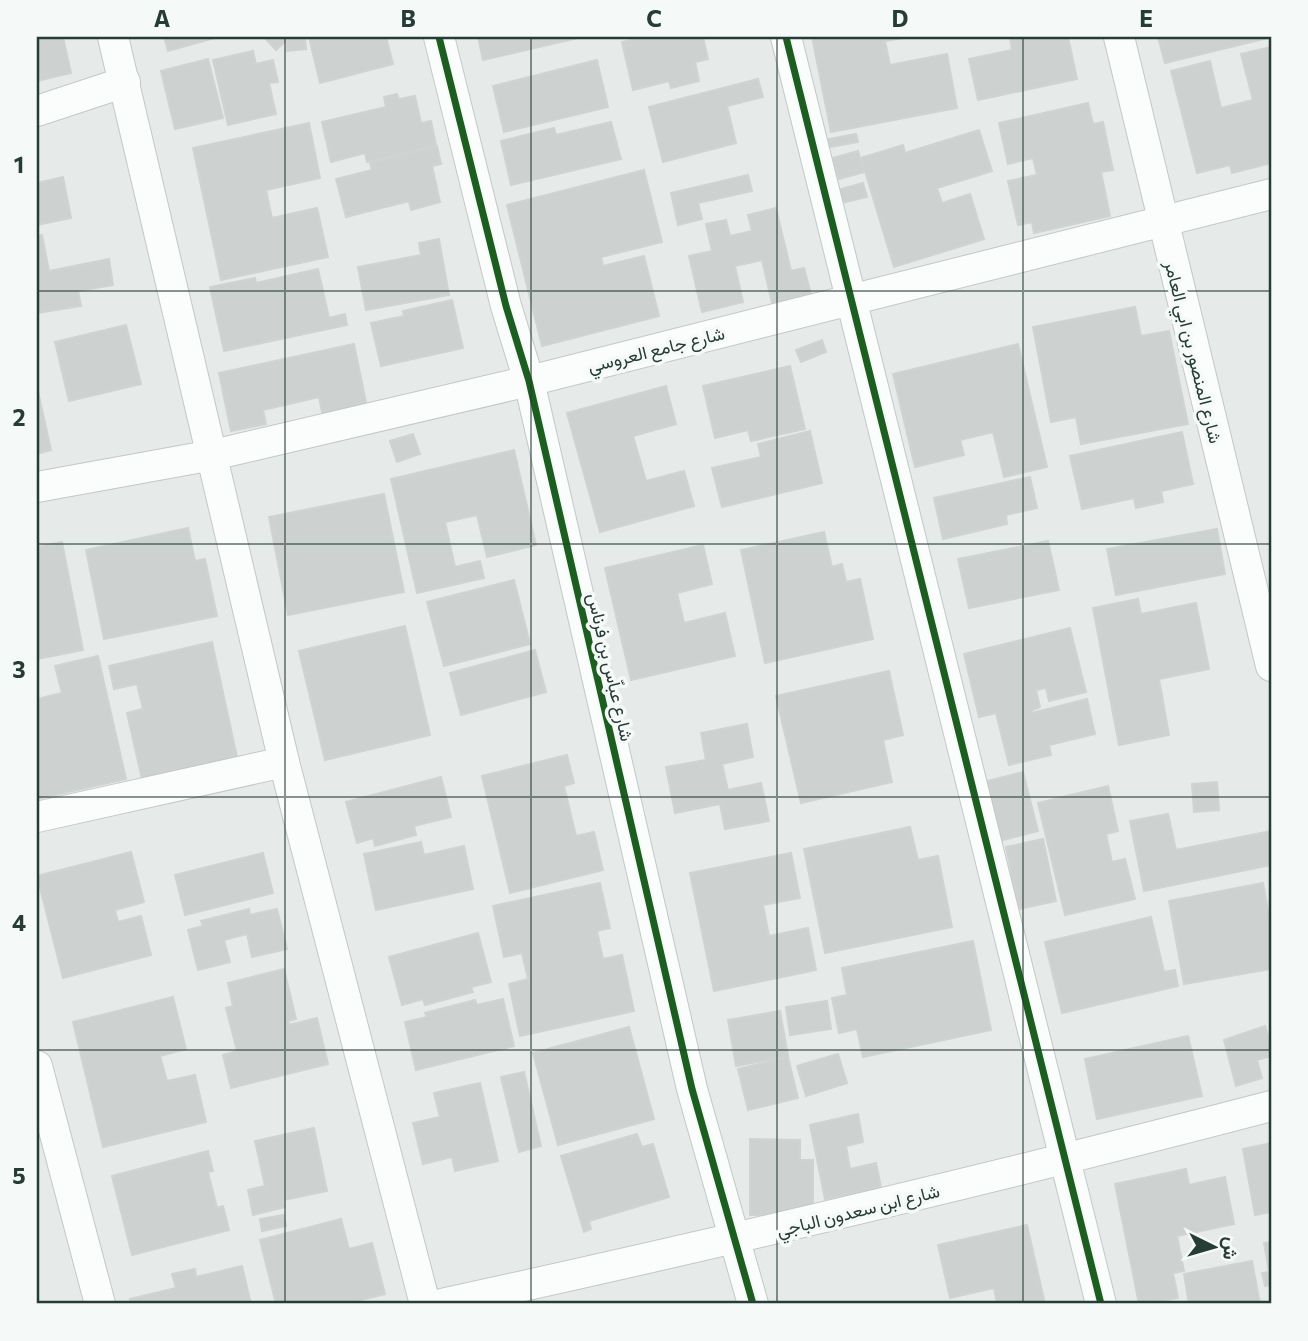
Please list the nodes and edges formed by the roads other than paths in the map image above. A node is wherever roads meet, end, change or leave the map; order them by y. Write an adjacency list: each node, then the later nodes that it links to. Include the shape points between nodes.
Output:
1 (113, 37): 5 (street)
2 (439, 37): 10 (street, شارع عباّس بن فرناس)
3 (786, 37): 9 (street)
4 (1119, 37): 8 (street, شارع المنصور بن ابي العامر)
5 (125, 82): 6 (street); 11 (street)
6 (37, 111)
7 (1271, 194): 8 (street, شارع جامع العروسي)
8 (1162, 219): 9 (street, شارع جامع العروسي); 13 (street, شارع المنصور بن ابي العامر)
9 (851, 299): 10 (street, شارع جامع العروسي); 18 (street)
10 (529, 381): 11 (street, شارع جامع العروسي); 19 (street, شارع عباّس بن فرناس, via 692,1088)
11 (213, 455): 12 (street, شارع جامع العروسي); 14 (street)
12 (37, 487)
13 (1271, 666)
14 (284, 762): 15 (street); 21 (street)
15 (37, 817)
16 (37, 1066): 20 (street)
17 (1271, 1106): 18 (street, شارع ابن سعدون الباجي)
18 (1065, 1160): 19 (street, شارع ابن سعدون الباجي); 24 (street)
19 (735, 1240): 22 (street, شارع ابن سعدون الباجي); 23 (street, شارع عباّس بن فرناس)
20 (100, 1304)
21 (425, 1304)
22 (442, 1304)
23 (752, 1304)
24 (1101, 1304)

